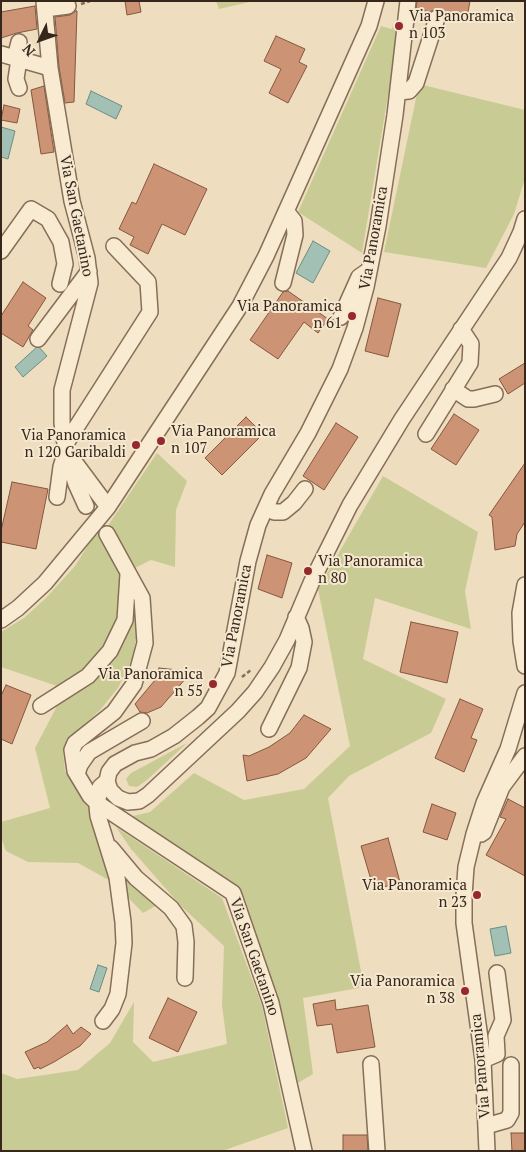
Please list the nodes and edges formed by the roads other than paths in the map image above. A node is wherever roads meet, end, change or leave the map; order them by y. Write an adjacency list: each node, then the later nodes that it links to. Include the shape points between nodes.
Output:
1 (376, 1): 11 (street, via 369,26)
2 (408, 1): 10 (street, Via Panoramica)
3 (45, 5): 4 (street); 8 (street, Via San Gaetanino)
4 (68, 6)
5 (437, 18): 10 (street, via 416,83 409,91)
6 (18, 42): 7 (street)
7 (12, 57): 8 (street); 9 (street)
8 (50, 68): 16 (street, Via San Gaetanino, via 72,201)
9 (19, 88)
10 (398, 92): 15 (street, Via Panoramica)
11 (286, 211): 17 (street, via 294,221 295,235); 29 (street, via 240,306)
12 (525, 220): 20 (street, via 509,258)
13 (114, 246): 25 (street, via 148,282 150,312)
14 (1, 252): 18 (street, via 31,210 40,214 48,219 61,242 65,264)
15 (369, 270): 19 (street, via 359,277); 30 (street, Via Panoramica, via 355,328 340,369)
16 (89, 271): 21 (street); 25 (street, Via San Gaetanino, via 90,283 62,390)
17 (283, 283)
18 (60, 284)
19 (341, 317)
20 (462, 329): 22 (street, via 471,344 470,363); 34 (street, via 402,419 350,506)
21 (38, 339)
22 (453, 390): 23 (street, via 474,399); 24 (street)
23 (496, 394)
24 (426, 434)
25 (66, 448): 27 (street); 28 (street, Via San Gaetanino); 29 (street, Via San Gaetanino)
26 (305, 489): 30 (street, via 283,512 274,512)
27 (56, 496)
28 (86, 506)
29 (108, 507): 35 (street, via 46,583)
30 (267, 507): 43 (street, Via Panoramica, via 258,525 248,561 227,673 208,708 174,736 115,764)
31 (107, 534): 32 (street, Via San Gaetanino)
32 (128, 573): 38 (street, via 125,620 110,651 88,676); 42 (street, Via San Gaetanino, via 142,598 144,643 134,684 114,712 75,743 72,760)
33 (525, 585): 36 (street, via 520,613)
34 (296, 617): 40 (street, via 304,642 299,668); 43 (street, via 272,667 255,692 148,795 139,801 128,802 118,798)
35 (1, 620)
36 (525, 666)
37 (525, 693): 45 (street, Via Panoramica, via 508,749 484,803)
38 (41, 706)
39 (142, 721): 42 (street, via 89,752)
40 (269, 729)
41 (525, 756): 45 (street, via 502,787 484,832)
42 (77, 774): 44 (street, Via San Gaetanino)
43 (107, 781): 44 (street, via 100,787)
44 (97, 803): 46 (street, Via San Gaetanino); 54 (street, Via San Gaetanino, via 233,893 271,1003)
45 (473, 838): 50 (street, Via Panoramica, via 466,867 464,923)
46 (107, 843): 48 (street, via 136,878 171,908 184,926); 49 (street, Via San Gaetanino, via 116,877 124,943 118,994)
47 (497, 973): 50 (street, via 503,1020 496,1036 497,1054)
48 (185, 978)
49 (103, 1021)
50 (482, 1060): 53 (street, Via Panoramica)
51 (371, 1064): 55 (street)
52 (511, 1065): 53 (street, via 511,1113 507,1120)
53 (486, 1126): 56 (street, Via Panoramica)
54 (304, 1151)
55 (377, 1151)
56 (487, 1151)

